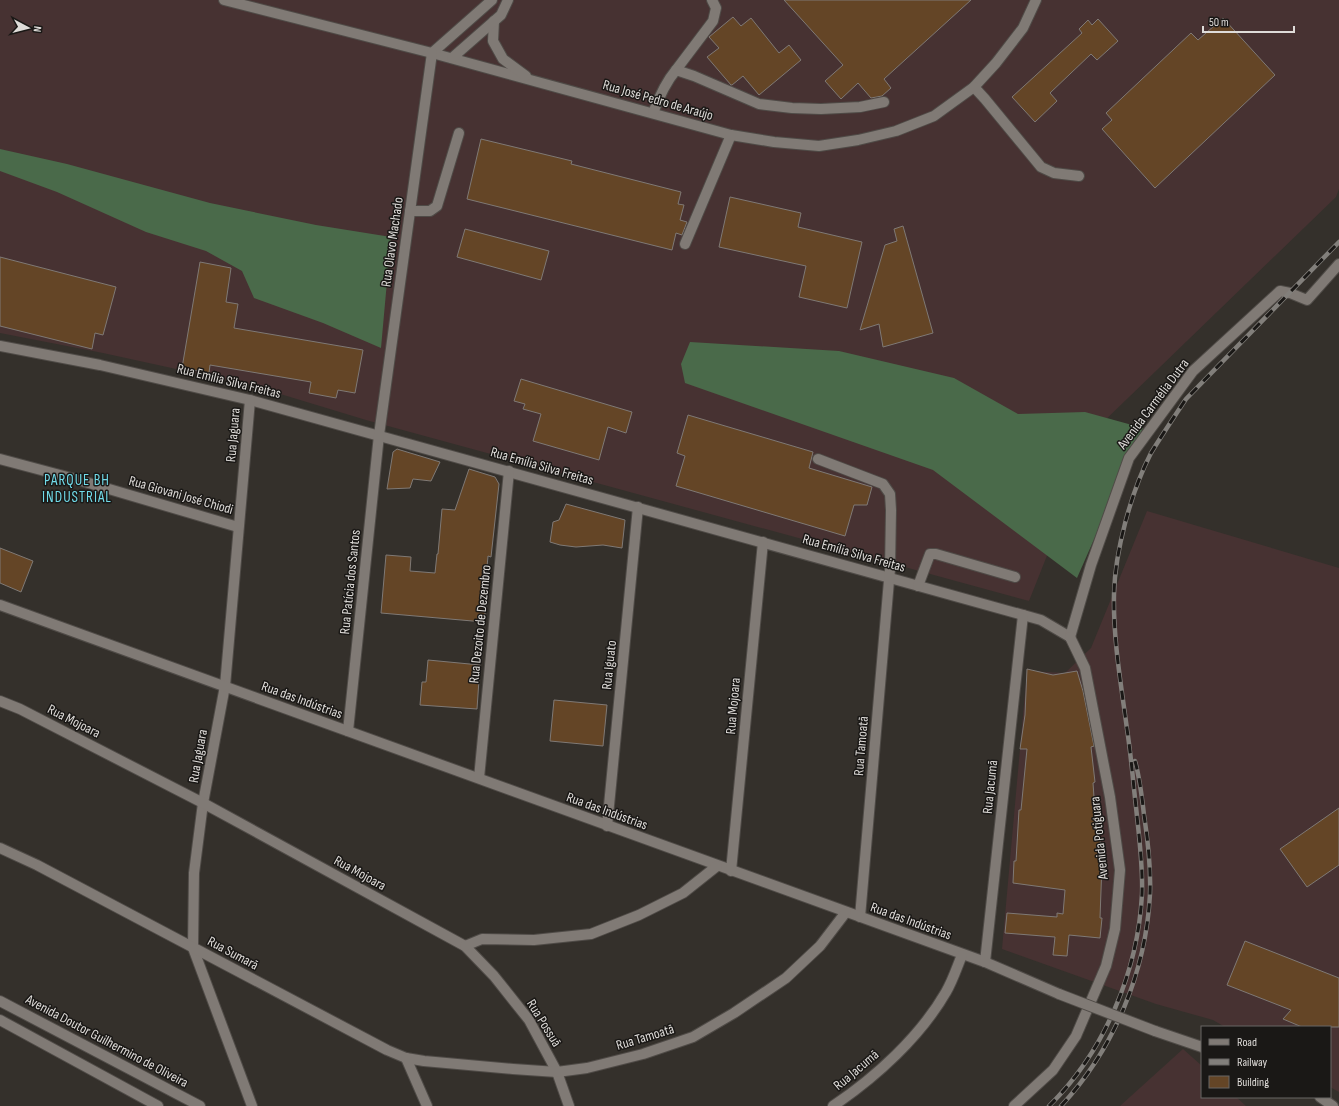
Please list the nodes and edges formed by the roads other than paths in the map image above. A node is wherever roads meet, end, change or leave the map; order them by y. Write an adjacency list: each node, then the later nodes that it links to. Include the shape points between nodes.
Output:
1 (224, 0): 7 (street, Rua José Pedro de Araújo)
2 (492, 0): 7 (street)
3 (508, 0): 6 (street)
4 (712, 0): 9 (street, via 716,8 714,21)
5 (1036, 0): 11 (street, Rua José Pedro de Araújo, via 1023,28)
6 (494, 21): 8 (street); 10 (street, via 493,41 504,59)
7 (432, 53): 8 (street, Rua José Pedro de Araújo); 17 (street, Rua Olavo Machado)
8 (452, 58): 10 (street, Rua José Pedro de Araújo)
9 (676, 70): 12 (street, via 759,104 821,109 860,107); 13 (street, via 662,90)
10 (531, 80): 13 (street, Rua José Pedro de Araújo)
11 (974, 87): 15 (street, Rua José Pedro de Araújo, via 934,116 896,131 858,140 819,146); 16 (street, via 1042,167 1054,173)
12 (884, 102)
13 (653, 113): 15 (street, Rua José Pedro de Araújo)
14 (459, 133): 17 (street, via 437,206 430,211)
15 (731, 135): 18 (street)
16 (1079, 176)
17 (410, 211): 22 (street, Rua Olavo Machado)
18 (685, 244)
19 (1339, 264): 34 (street, Avenida Carmélia Dutra, via 1307,300 1280,291 1193,371 1129,458 1091,565)
20 (0, 347): 21 (street, Rua Emília Silva Freitas, via 100,365)
21 (250, 400): 22 (street, Rua Emília Silva Freitas); 27 (street, Rua Jaguara)
22 (379, 435): 25 (street, Rua Emília Silva Freitas); 37 (street, Rua Patícia dos Santos)
23 (0, 459): 27 (street, Rua Giovani José Chiodi)
24 (818, 459): 30 (street, Rua Tamoatã, via 883,484 890,494 892,510)
25 (509, 471): 26 (street, Rua Emília Silva Freitas); 38 (street, Rua Dezoito de Dezembro)
26 (638, 507): 28 (street, Rua Emília Silva Freitas); 40 (street, Rua Iguato)
27 (238, 527): 35 (street, Rua Jaguara)
28 (763, 542): 30 (street, Rua Emília Silva Freitas); 43 (street, Rua Mojoara)
29 (1015, 576): 31 (street, via 930,554)
30 (889, 578): 31 (street, Rua Emília Silva Freitas); 45 (street, Rua Tamoatã)
31 (918, 586): 33 (street, Rua Emília Silva Freitas)
32 (0, 605): 35 (street, Rua das Indústrias)
33 (1023, 615): 34 (street, Rua Emília Silva Freitas, via 1041,620); 49 (street, Rua Jacumã)
34 (1070, 637): 62 (street, Avenida Potiguara, via 1085,668 1110,797 1120,870 1115,929 1106,966 1076,1036 1053,1070)
35 (225, 686): 37 (street, Rua das Indústrias); 39 (street, Rua Jaguara)
36 (0, 701): 39 (street, Rua Mojoara)
37 (348, 731): 38 (street, Rua das Indústrias)
38 (479, 778): 40 (street, Rua das Indústrias)
39 (203, 803): 46 (street, Rua Mojoara); 47 (street, Rua Jaguara, via 194,873)
40 (607, 826): 42 (street, Rua das Indústrias)
41 (0, 848): 47 (street, Rua Sumarã)
42 (717, 866): 43 (street, Rua das Indústrias); 46 (street, via 683,893 639,915 591,934 534,940 482,939)
43 (731, 871): 44 (street, Rua das Indústrias)
44 (846, 912): 45 (street, Rua das Indústrias); 54 (street, Rua Tamoatã, via 820,946 786,978 693,1037 643,1054 587,1068)
45 (860, 917): 48 (street, Rua das Indústrias)
46 (465, 946): 54 (street, Rua Possuã, via 494,976 529,1020)
47 (193, 948): 53 (street, Rua Sumarã); 58 (street, Rua Jaguara)
48 (962, 955): 49 (street, Rua das Indústrias); 61 (street, Rua Jacumã, via 947,991 921,1029 883,1067)
49 (985, 962): 52 (street, Rua das Indústrias, bridge, via 1059,994)
50 (0, 1001): 57 (street, Avenida Doutor Guilhermino de Oliveira)
51 (0, 1020): 56 (street)
52 (1201, 1047)
53 (406, 1058): 54 (street, Rua Tamoatã, via 467,1066); 59 (street)
54 (557, 1072): 60 (street, Rua Possuã)
55 (1321, 1098): 63 (street)
56 (158, 1106)
57 (200, 1106)
58 (252, 1106)
59 (427, 1106)
60 (569, 1106)
61 (833, 1106)
62 (1014, 1106)
63 (1333, 1106)

